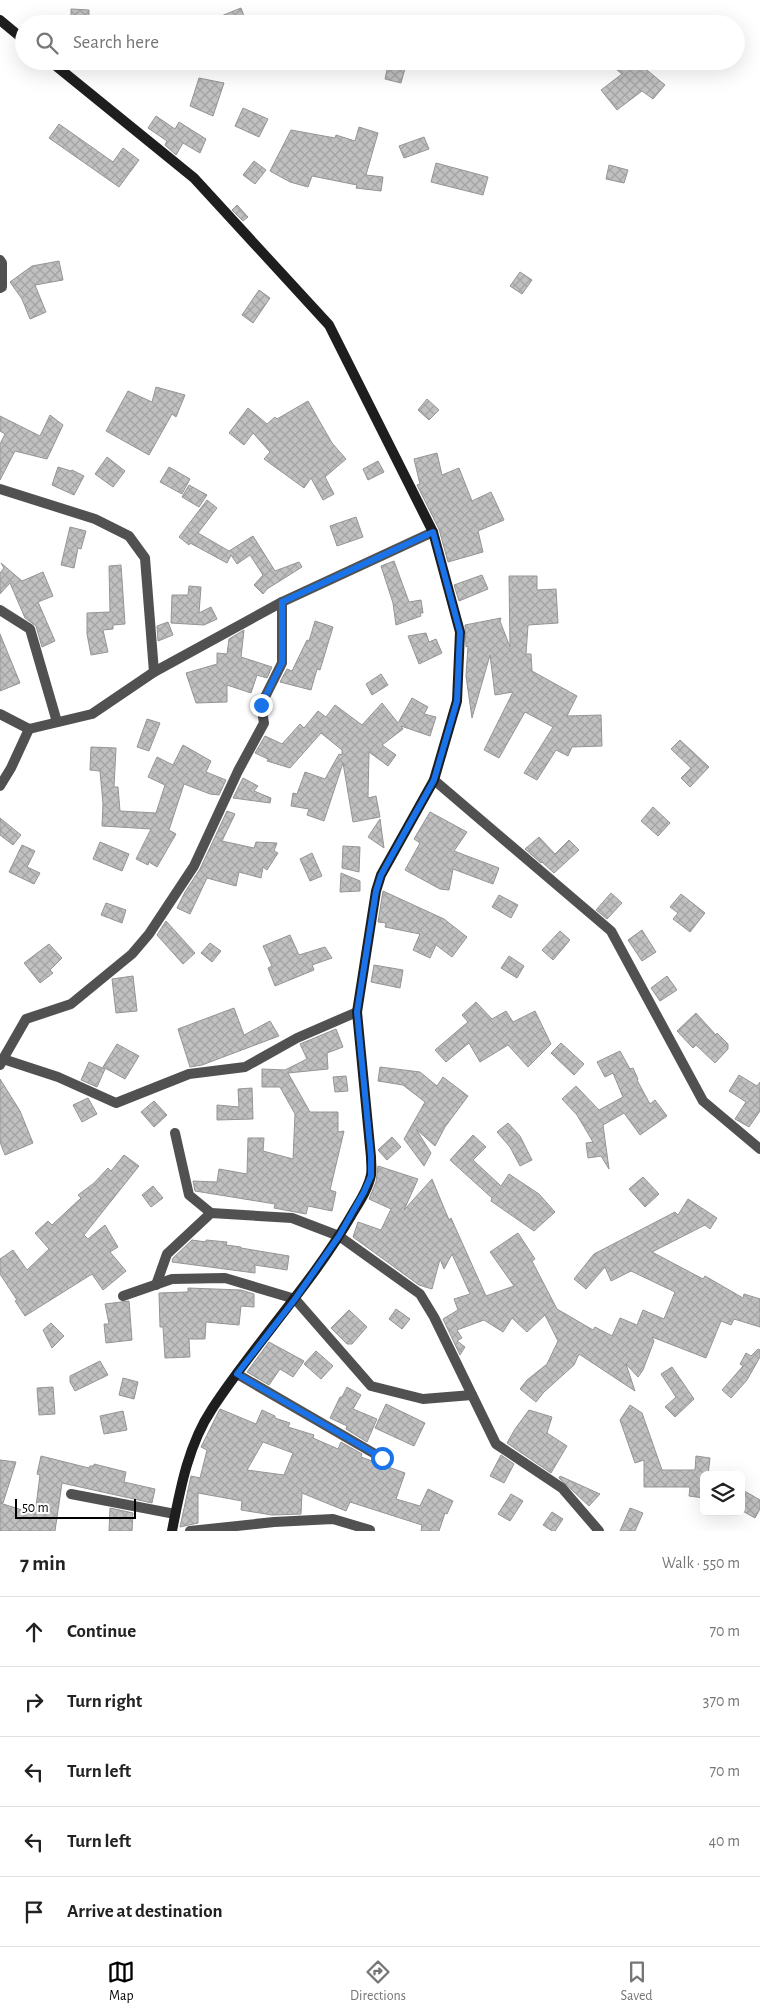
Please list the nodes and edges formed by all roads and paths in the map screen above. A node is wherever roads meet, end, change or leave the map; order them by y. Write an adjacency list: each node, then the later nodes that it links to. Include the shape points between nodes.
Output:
1 (0, 20): 2 (main road)
2 (15, 32)
3 (61, 70): 7 (main road, via 194,178 329,325)
4 (0, 260): 5 (street)
5 (0, 288)
6 (0, 490): 10 (street, via 95,519 129,536 145,558)
7 (433, 532): 8 (street); 14 (main road, via 460,632 457,701)
8 (282, 602): 10 (street); 17 (street, via 282,663 261,705 264,723 194,866 132,954 71,1004 26,1019)
9 (0, 610): 12 (street, via 30,629)
10 (154, 672): 12 (street, via 92,714)
11 (0, 714): 13 (street)
12 (57, 722): 13 (street)
13 (29, 729): 15 (street)
14 (434, 780): 16 (main road, via 381,875); 19 (street, via 611,931 703,1101)
15 (0, 786)
16 (357, 1012): 17 (street, via 297,1038 245,1067 189,1074 116,1103 58,1077); 21 (main road, via 371,1176)
17 (1, 1062)
18 (175, 1133): 20 (street, via 189,1195)
19 (760, 1149)
20 (211, 1213): 21 (street, via 292,1218); 22 (street, via 167,1254)
21 (339, 1236): 24 (main road); 26 (street, via 420,1294)
22 (156, 1285): 23 (street); 24 (street, via 172,1280 225,1278)
23 (123, 1296)
24 (295, 1299): 25 (main road); 26 (street, via 371,1386 423,1399)
25 (237, 1374): 27 (street); 29 (main road, via 210,1411 196,1440)
26 (472, 1395): 33 (street, via 496,1444 562,1488)
27 (382, 1458)
28 (71, 1494): 29 (street)
29 (175, 1514): 31 (main road)
30 (370, 1530): 32 (street, via 333,1518)
31 (172, 1531)
32 (190, 1531)
33 (599, 1531)

